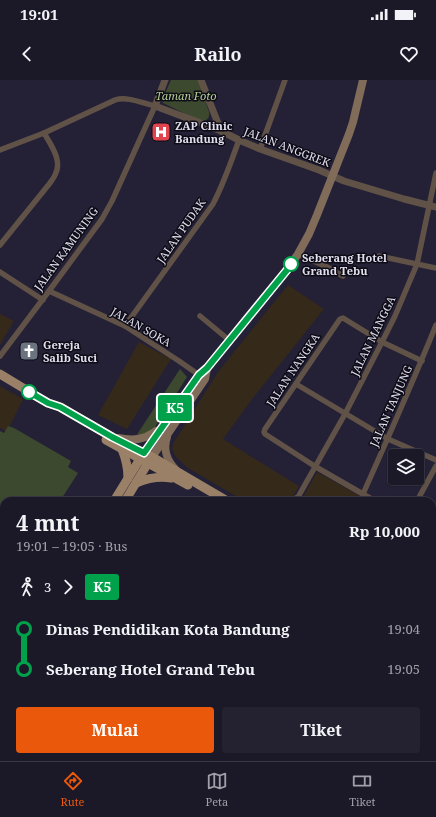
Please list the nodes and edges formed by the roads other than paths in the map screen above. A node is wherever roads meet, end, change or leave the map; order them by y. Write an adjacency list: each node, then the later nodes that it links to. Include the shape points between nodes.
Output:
1 (165, 80): 5 (street, JALAN KAMUNING)
2 (201, 80): 6 (street)
3 (285, 80): 11 (street)
4 (363, 80): 14 (main road, via 353,122)
5 (155, 106): 7 (street, JALAN ANGGREK); 9 (street, JALAN ANGGREK, via 120,98); 23 (street, JALAN KAMUNING, via 102,219)
6 (213, 112): 7 (street, via 211,118); 8 (street)
7 (203, 124): 8 (street, JALAN ANGGREK)
8 (221, 131): 10 (street, JALAN ANGGREK)
9 (44, 133): 12 (street, JALAN ANGGREK); 16 (street, via 58,162 56,174)
10 (239, 140): 11 (street, JALAN ANGGREK); 27 (street, JALAN PUDAK, via 213,204)
11 (260, 149): 14 (street, JALAN ANGGREK)
12 (0, 150)
13 (436, 173): 15 (street, JALAN MANGGA)
14 (333, 176): 15 (street, JALAN ANGGREK); 17 (main road)
15 (433, 206): 19 (street, JALAN MANGGA)
16 (0, 245)
17 (298, 254): 22 (street); 28 (main road)
18 (380, 256): 19 (street)
19 (417, 264): 20 (street); 29 (street, JALAN MANGGA)
20 (436, 268)
21 (0, 272): 24 (street)
22 (343, 276)
23 (49, 291): 24 (street, JALAN KAMUNING); 27 (street, JALAN SOKA)
24 (43, 300): 30 (street, JALAN KAMUNING)
25 (200, 316): 28 (street)
26 (436, 325): 31 (street, JALAN TANJUNG)
27 (125, 326): 34 (street, JALAN SOKA)
28 (229, 340): 32 (main road)
29 (382, 342): 31 (street); 35 (street, JALAN NANGKA, via 343,318 340,319); 37 (street, JALAN MANGGA)
30 (0, 356)
31 (422, 361): 40 (street, JALAN TANJUNG)
32 (207, 368): 34 (main road); 38 (main road, via 205,379)
33 (0, 374): 36 (main road)
34 (199, 375): 38 (main road)
35 (296, 384): 37 (street); 45 (street, JALAN NANGKA, via 264,432)
36 (48, 403): 39 (main road, via 60,407); 41 (main road, via 58,413)
37 (345, 414): 40 (street); 45 (street, JALAN MANGGA)
38 (164, 430): 39 (main road, via 140,439); 42 (main road); 46 (main road, via 168,458)
39 (112, 437): 42 (main road)
40 (388, 439): 43 (street); 48 (street, JALAN TANJUNG)
41 (122, 449): 42 (main road); 47 (main road)
42 (146, 458): 46 (main road); 47 (main road)
43 (436, 460)
44 (436, 466): 55 (street)
45 (316, 467): 48 (street); 53 (street, JALAN MANGGA)
46 (176, 475): 47 (main road); 51 (main road); 52 (main road)
47 (132, 480): 49 (main road); 50 (main road)
48 (363, 494): 54 (street)
49 (117, 497)
50 (126, 497)
51 (209, 497)
52 (219, 497)
53 (299, 497)
54 (368, 497)
55 (419, 497)

